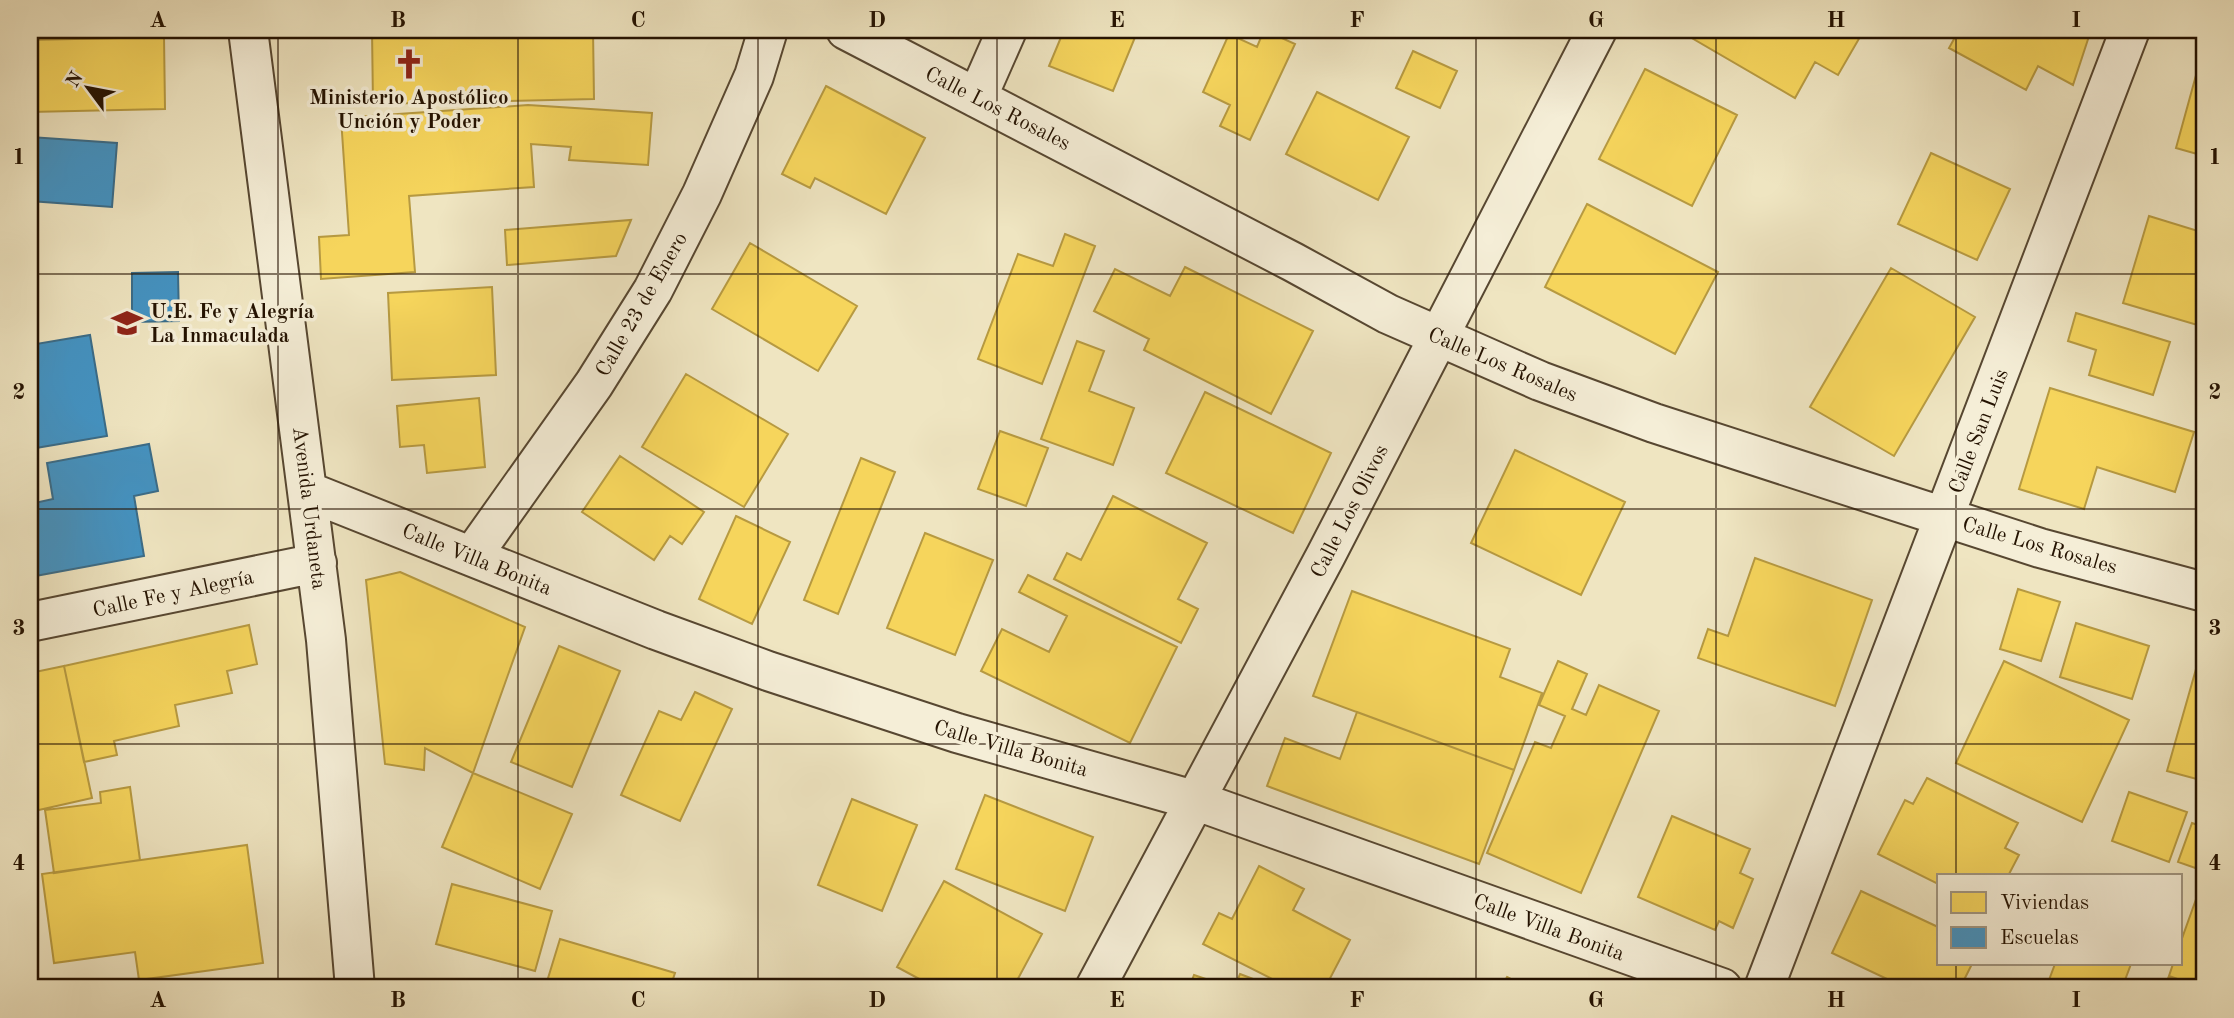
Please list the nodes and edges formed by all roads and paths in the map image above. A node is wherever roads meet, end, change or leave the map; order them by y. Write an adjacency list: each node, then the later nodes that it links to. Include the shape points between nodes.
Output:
1 (248, 30): 9 (street, Avenida Urdaneta)
2 (768, 30): 11 (street, Calle 23 de Enero, via 754,76 702,194 653,290 594,384)
3 (846, 30): 7 (street, Calle Los Rosales)
4 (1007, 30): 7 (street)
5 (1597, 30): 8 (street, Calle Los Olivos)
6 (2130, 30): 10 (street, Calle San Luis)
7 (977, 98): 8 (street, Calle Los Rosales)
8 (1439, 337): 10 (street, Calle Los Rosales, via 1654,424); 15 (street, Calle Los Olivos)
9 (307, 491): 11 (street, Calle Villa Bonita); 12 (street, Avenida Urdaneta)
10 (1944, 517): 13 (street, Calle Los Rosales); 19 (street, Calle San Luis)
11 (472, 556): 15 (street, Calle Villa Bonita, via 656,630 854,701)
12 (317, 563): 14 (street, Calle Fe y Alegría); 16 (street, Avenida Urdaneta)
13 (2204, 592)
14 (30, 622)
15 (1197, 801): 17 (street, Calle Los Olivos); 18 (street, Calle Villa Bonita)
16 (355, 988)
17 (1095, 988)
18 (1722, 988)
19 (1764, 988)

